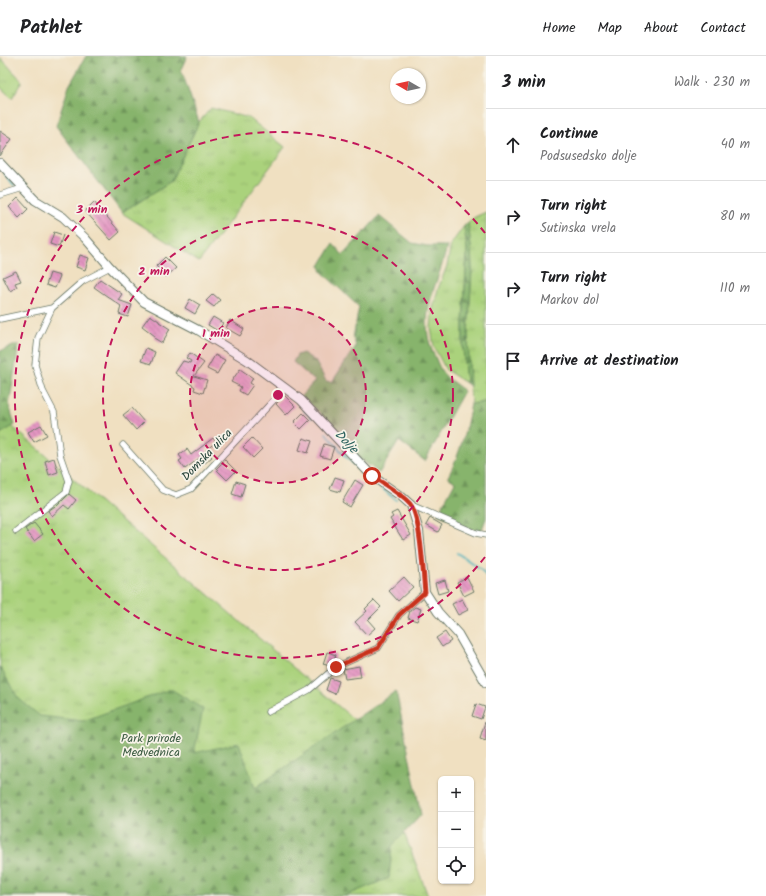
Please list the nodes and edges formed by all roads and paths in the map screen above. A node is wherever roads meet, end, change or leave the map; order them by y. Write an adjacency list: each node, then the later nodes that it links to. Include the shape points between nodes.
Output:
1 (0, 163): 2 (street)
2 (22, 188): 3 (street); 4 (street, via 35,200 63,218 85,238)
3 (0, 195)
4 (110, 267): 5 (street, via 83,281); 7 (street, via 144,302 198,330 247,360)
5 (52, 308): 6 (street); 10 (street, via 38,338 35,365 43,391 54,412 60,455 70,481 66,492)
6 (0, 319)
7 (285, 388): 8 (street, Domska ulica, via 191,490 176,495 163,490); 9 (street, via 301,400 372,476)
8 (123, 445)
9 (411, 505): 11 (street); 12 (street, via 419,531)
10 (16, 531)
11 (486, 535)
12 (425, 592): 13 (street, via 438,612 458,634); 14 (street, via 399,615 378,648 336,667 309,690)
13 (486, 683)
14 (268, 712)

